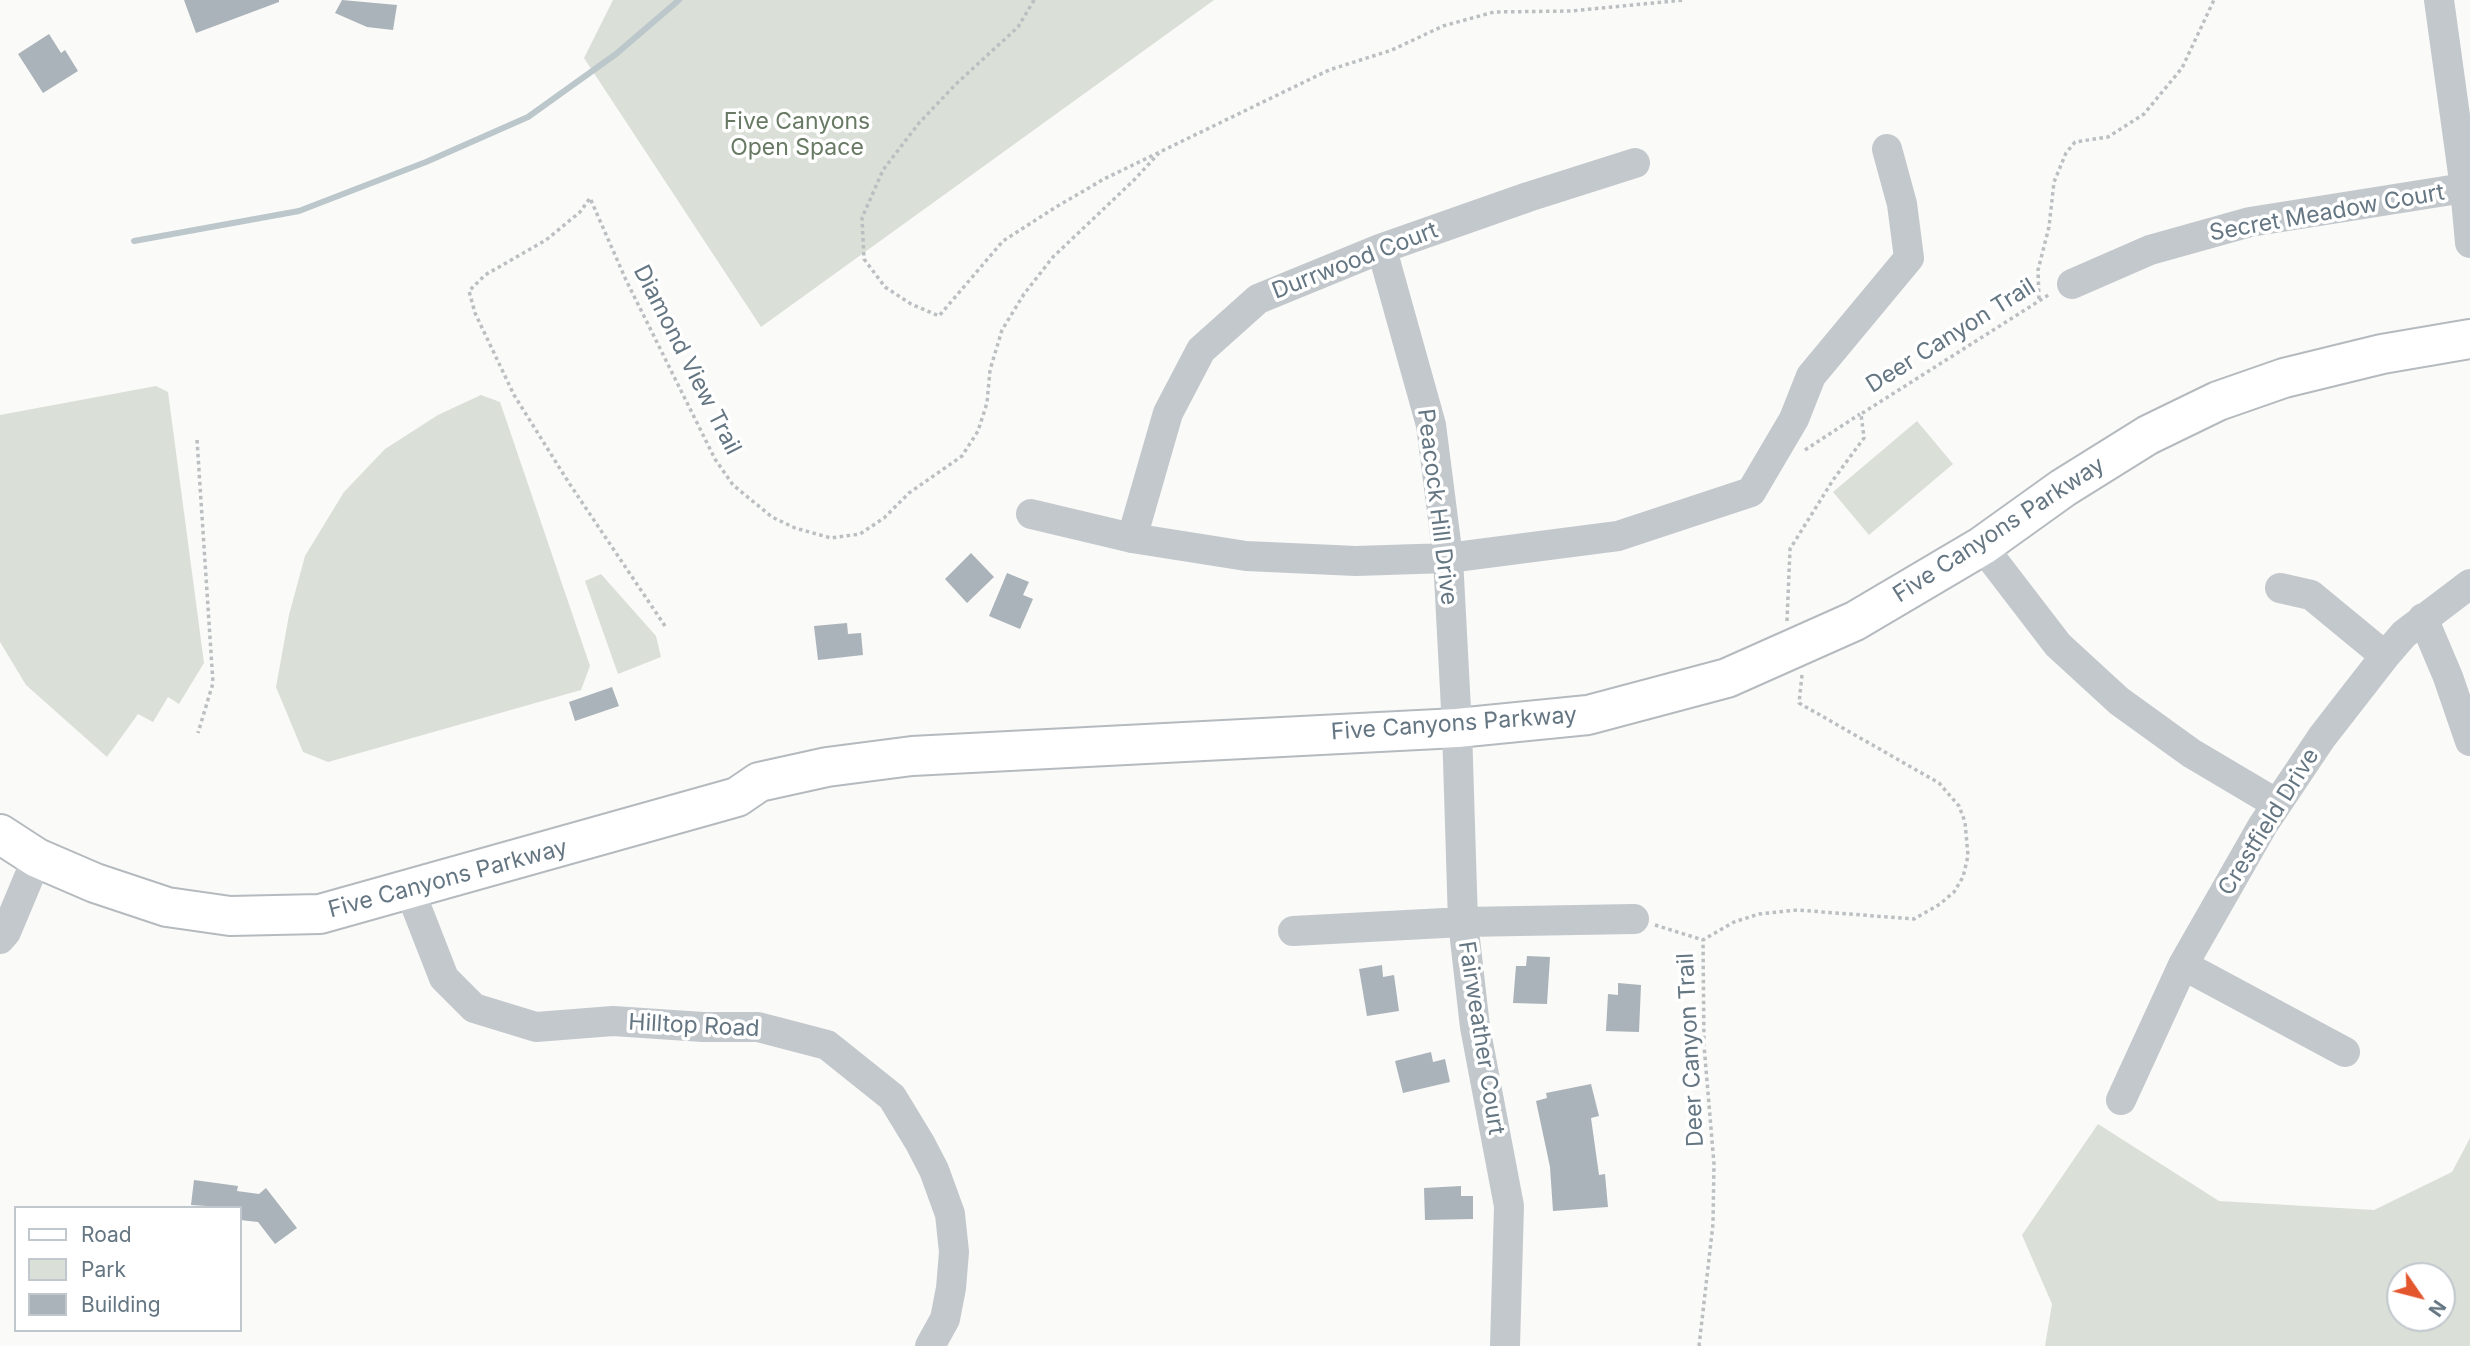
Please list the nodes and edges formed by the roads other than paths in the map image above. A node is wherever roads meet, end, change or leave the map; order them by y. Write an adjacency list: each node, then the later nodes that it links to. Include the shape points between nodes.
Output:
1 (2439, 0): 4 (street)
2 (1887, 149): 13 (street, via 1902,204 1909,258 1811,376 1794,419 1751,492 1618,536)
3 (1636, 163): 6 (street, Durrwood Court)
4 (2467, 188): 5 (street); 7 (street, Secret Meadow Court, via 2250,222 2150,250)
5 (2470, 243)
6 (1380, 249): 11 (street, Durrwood Court, via 1258,299 1201,350 1168,413); 13 (street, Peacock Hill Drive, via 1431,425)
7 (2072, 284)
8 (2470, 339): 12 (main road, Five Canyons Parkway, via 2284,378 2218,401 2139,440 2063,488)
9 (2470, 361): 12 (main road, Five Canyons Parkway, via 2348,377 2250,408 2141,456)
10 (1031, 514): 11 (street)
11 (1132, 538): 13 (street, via 1246,556 1356,561)
12 (1987, 552): 18 (main road, Five Canyons Parkway, via 1879,631 1798,660 1686,711 1586,734); 20 (street, via 2058,645 2119,701 2191,753)
13 (1448, 558): 18 (street, Peacock Hill Drive)
14 (2470, 584): 16 (street, Crestfield Drive)
15 (2280, 588): 17 (street, via 2311,595)
16 (2423, 618): 17 (street, Crestfield Drive); 19 (street)
17 (2385, 656): 20 (street, Crestfield Drive)
18 (1457, 739): 23 (main road, Five Canyons Parkway, via 1321,753 900,778 761,802 737,797); 25 (street, Fairweather Court)
19 (2470, 741)
20 (2277, 803): 28 (street, Crestfield Drive)
21 (0, 834): 22 (main road, Five Canyons Parkway)
22 (37, 858): 23 (main road, Five Canyons Parkway, via 167,907 230,916 320,914); 27 (street)
23 (410, 891): 31 (street, Hilltop Road, via 444,978 474,1007 536,1027 613,1021 758,1027 827,1045 892,1097 929,1161 950,1214 951,1288 945,1319)
24 (1634, 919): 25 (street)
25 (1463, 922): 26 (street); 32 (street, Fairweather Court, via 1475,1027 1509,1206)
26 (1293, 931)
27 (2, 934)
28 (2183, 965): 29 (street); 30 (street, Crestfield Drive)
29 (2345, 1052)
30 (2121, 1100)
31 (930, 1346)
32 (1505, 1346)

